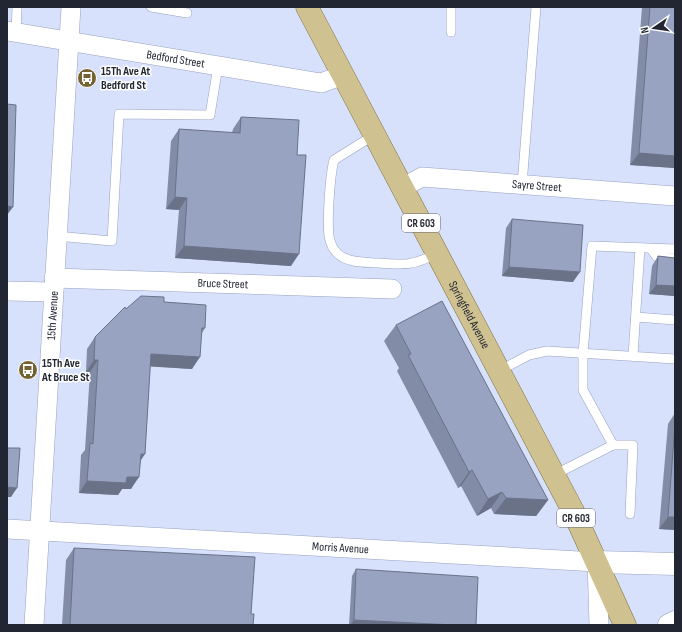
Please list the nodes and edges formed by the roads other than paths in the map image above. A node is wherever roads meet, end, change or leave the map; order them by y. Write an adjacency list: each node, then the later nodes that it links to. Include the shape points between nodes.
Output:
1 (17, 7): 8 (lane)
2 (71, 7): 10 (street, 15th Avenue)
3 (151, 7): 7 (lane)
4 (306, 7): 12 (main road, Springfield Avenue / CR 603)
5 (451, 7): 9 (lane)
6 (536, 7): 14 (lane)
7 (187, 13)
8 (11, 32): 10 (street, Bedford Street)
9 (451, 32)
10 (68, 42): 11 (street, Bedford Street); 17 (street, 15th Avenue)
11 (218, 66): 12 (street, Bedford Street, via 321,83); 17 (lane, via 210,116 119,114 112,241)
12 (343, 75): 13 (main road, Springfield Avenue / CR 603)
13 (374, 135): 15 (main road, Springfield Avenue / CR 603); 21 (lane, via 334,160 329,236 333,248 348,260 409,265)
14 (522, 185): 15 (street, Sayre Street, via 422,177); 16 (street, Sayre Street)
15 (402, 188): 21 (main road, Springfield Avenue / CR 603)
16 (675, 196)
17 (56, 236): 23 (street, 15th Avenue)
18 (640, 248): 19 (lane); 26 (lane); 28 (lane, via 592,246)
19 (651, 249): 20 (lane); 22 (lane, via 656,257)
20 (675, 249)
21 (437, 253): 31 (main road, Springfield Avenue / CR 603)
22 (675, 258)
23 (54, 285): 24 (street, Bruce Street); 25 (street, Bruce Street); 36 (street, 15th Avenue)
24 (392, 289)
25 (7, 291)
26 (636, 317): 27 (lane); 29 (lane)
27 (675, 320)
28 (583, 354): 29 (lane); 31 (lane, via 547,351 529,355); 32 (lane, via 583,390)
29 (633, 356): 30 (lane)
30 (675, 358)
31 (499, 371): 33 (main road, Springfield Avenue / CR 603)
32 (613, 445): 33 (lane); 34 (lane, via 633,446)
33 (554, 475): 37 (main road, Springfield Avenue / CR 603)
34 (630, 514)
35 (7, 529): 36 (street, Morris Avenue)
36 (40, 531): 37 (street, Morris Avenue); 40 (street, 15th Avenue)
37 (597, 562): 38 (street, Morris Avenue); 41 (street); 42 (main road, Springfield Avenue / CR 603)
38 (675, 564)
39 (675, 622): 43 (street)
40 (34, 625)
41 (599, 625)
42 (625, 625)
43 (669, 625)

